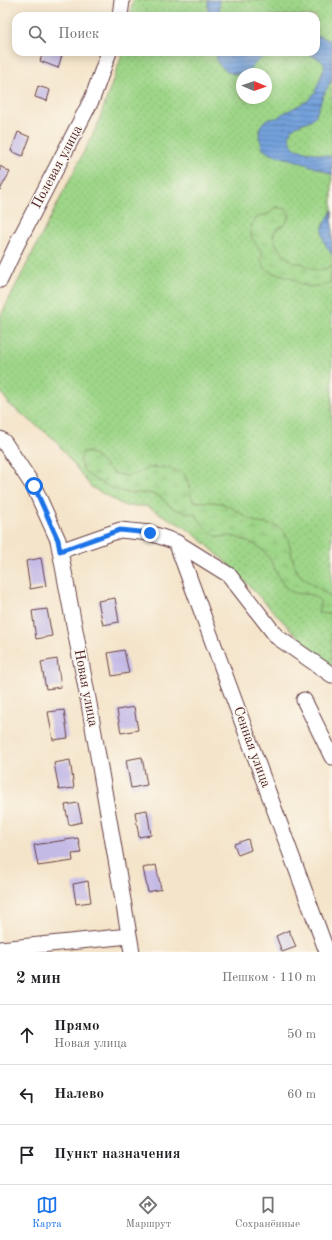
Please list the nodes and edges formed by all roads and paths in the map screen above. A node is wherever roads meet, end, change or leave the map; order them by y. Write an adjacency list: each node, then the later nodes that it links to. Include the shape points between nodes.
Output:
1 (122, 0): 2 (street)
2 (120, 12)
3 (108, 56): 4 (street, Полевая улица, via 92,99)
4 (0, 280)
5 (0, 439): 7 (street, Новая улица, via 34,486 58,540)
6 (176, 542): 7 (street, via 150,533 120,530); 8 (street, via 229,575 277,637); 14 (street, Сенная улица)
7 (60, 551): 11 (street, Новая улица)
8 (332, 676)
9 (304, 700): 10 (street)
10 (332, 757)
11 (129, 936): 12 (street); 13 (street, Новая улица)
12 (0, 948)
13 (132, 952)
14 (327, 952)

